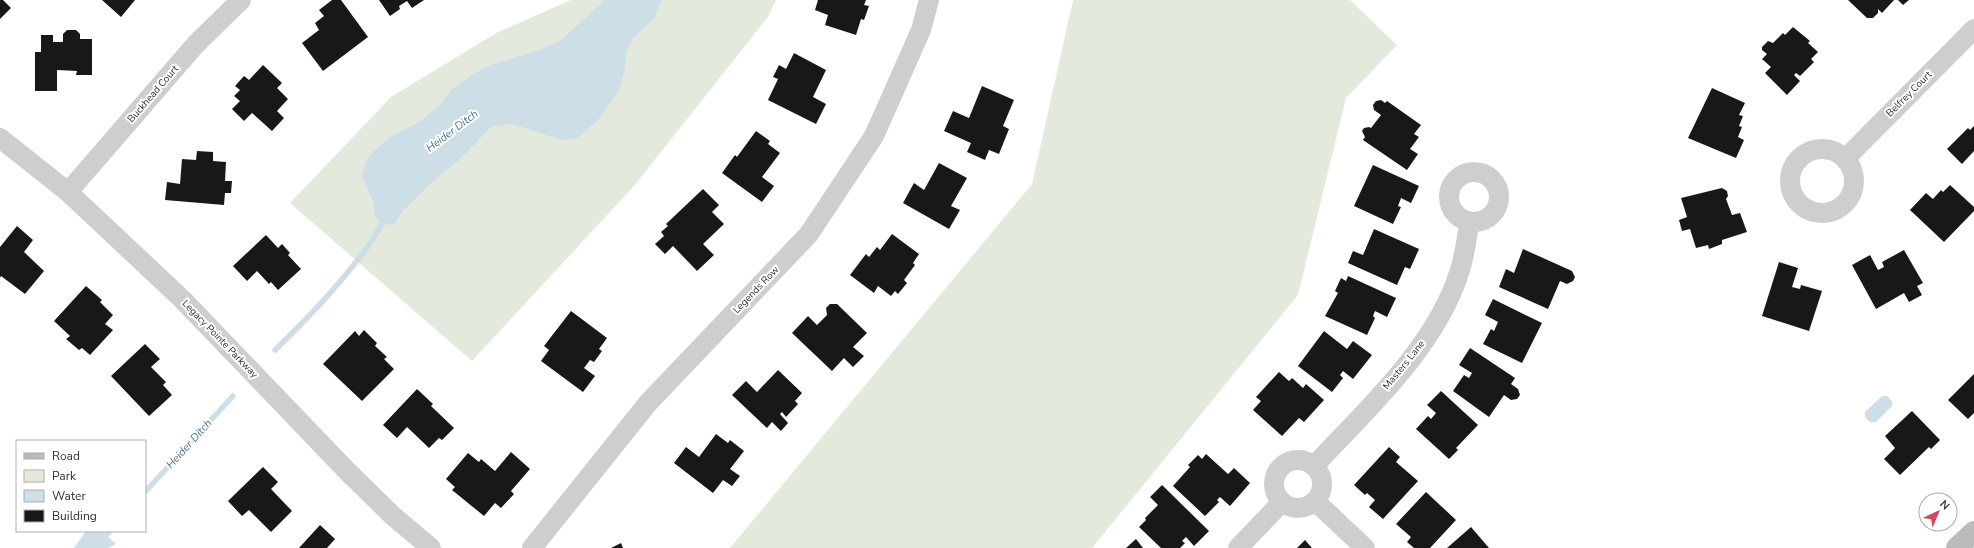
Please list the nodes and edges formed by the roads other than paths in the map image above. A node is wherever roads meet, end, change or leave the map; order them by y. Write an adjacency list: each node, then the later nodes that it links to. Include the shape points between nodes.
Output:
1 (241, 0): 6 (street, Buckhead Court, via 196,44)
2 (929, 0): 13 (street, Legends Row, via 921,30 874,136 809,234 648,403)
3 (1974, 29): 5 (street, Belfrey Court)
4 (0, 138): 6 (street, Legacy Pointe Parkway)
5 (1845, 159)
6 (68, 192): 12 (street, Legacy Pointe Parkway, via 182,299 347,471 393,516)
7 (1470, 222): 8 (street, Masters Lane, via 1459,273 1442,311 1420,348 1394,380)
8 (1314, 466): 9 (street, via 1322,479 1322,487); 10 (street, via 1298,460 1283,466 1278,472 1275,488)
9 (1315, 501): 10 (street, via 1302,508 1295,508); 15 (street)
10 (1282, 502): 14 (street)
11 (1974, 532): 16 (street)
12 (431, 548)
13 (532, 548)
14 (1238, 548)
15 (1365, 548)
16 (1957, 548)

